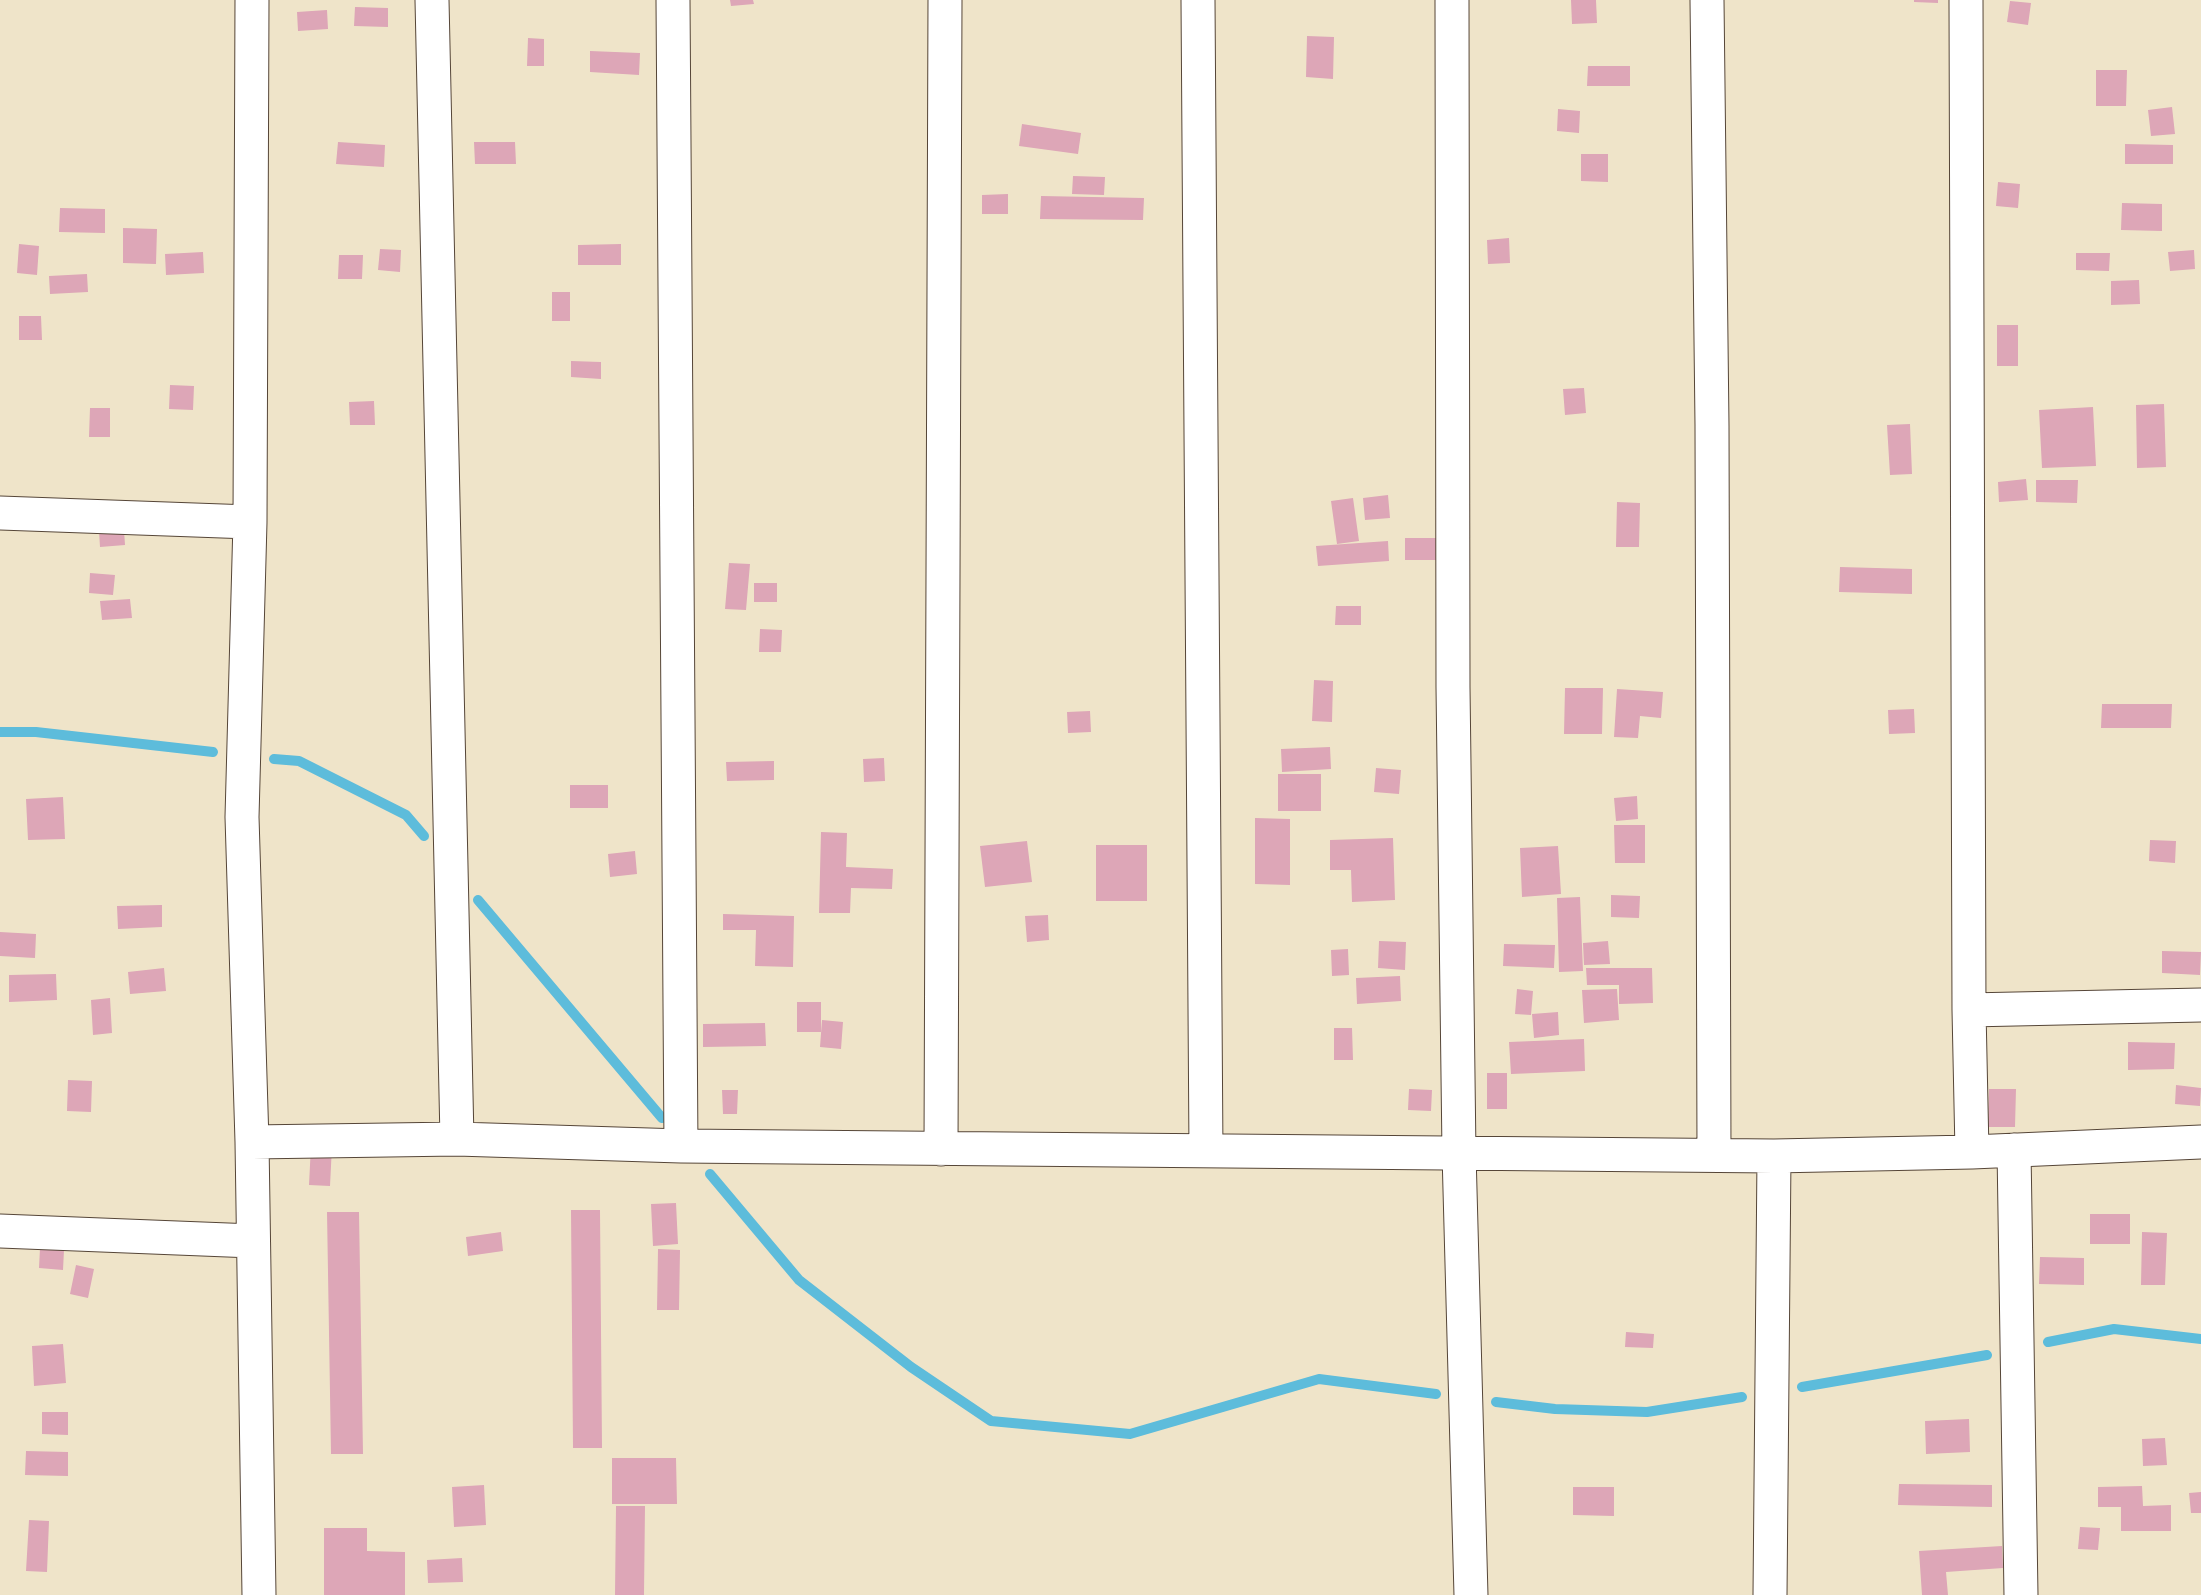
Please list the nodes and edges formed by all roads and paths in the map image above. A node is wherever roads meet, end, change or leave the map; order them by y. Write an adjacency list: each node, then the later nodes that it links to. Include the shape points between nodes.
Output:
1 (252, 0): 10 (street)
2 (432, 0): 13 (street)
3 (673, 0): 16 (street)
4 (945, 0): 17 (street)
5 (1198, 0): 19 (street)
6 (1452, 0): 21 (street, via 1453,687)
7 (1707, 0): 22 (street)
8 (1966, 0): 12 (street)
9 (0, 513): 10 (street)
10 (250, 522): 14 (street, via 242,818)
11 (2201, 1005): 12 (street)
12 (1969, 1010): 20 (street)
13 (457, 1139): 14 (street); 16 (street)
14 (252, 1142): 25 (street)
15 (2201, 1142): 18 (street)
16 (681, 1146): 17 (street)
17 (941, 1149): 19 (street)
18 (2014, 1150): 20 (street); 29 (street)
19 (1206, 1151): 21 (street)
20 (1972, 1152): 23 (street)
21 (1459, 1153): 22 (street); 27 (street)
22 (1714, 1155): 23 (street)
23 (1774, 1156): 28 (street)
24 (0, 1231): 25 (street)
25 (253, 1241): 26 (street)
26 (259, 1595)
27 (1471, 1595)
28 (1770, 1595)
29 (2021, 1595)

